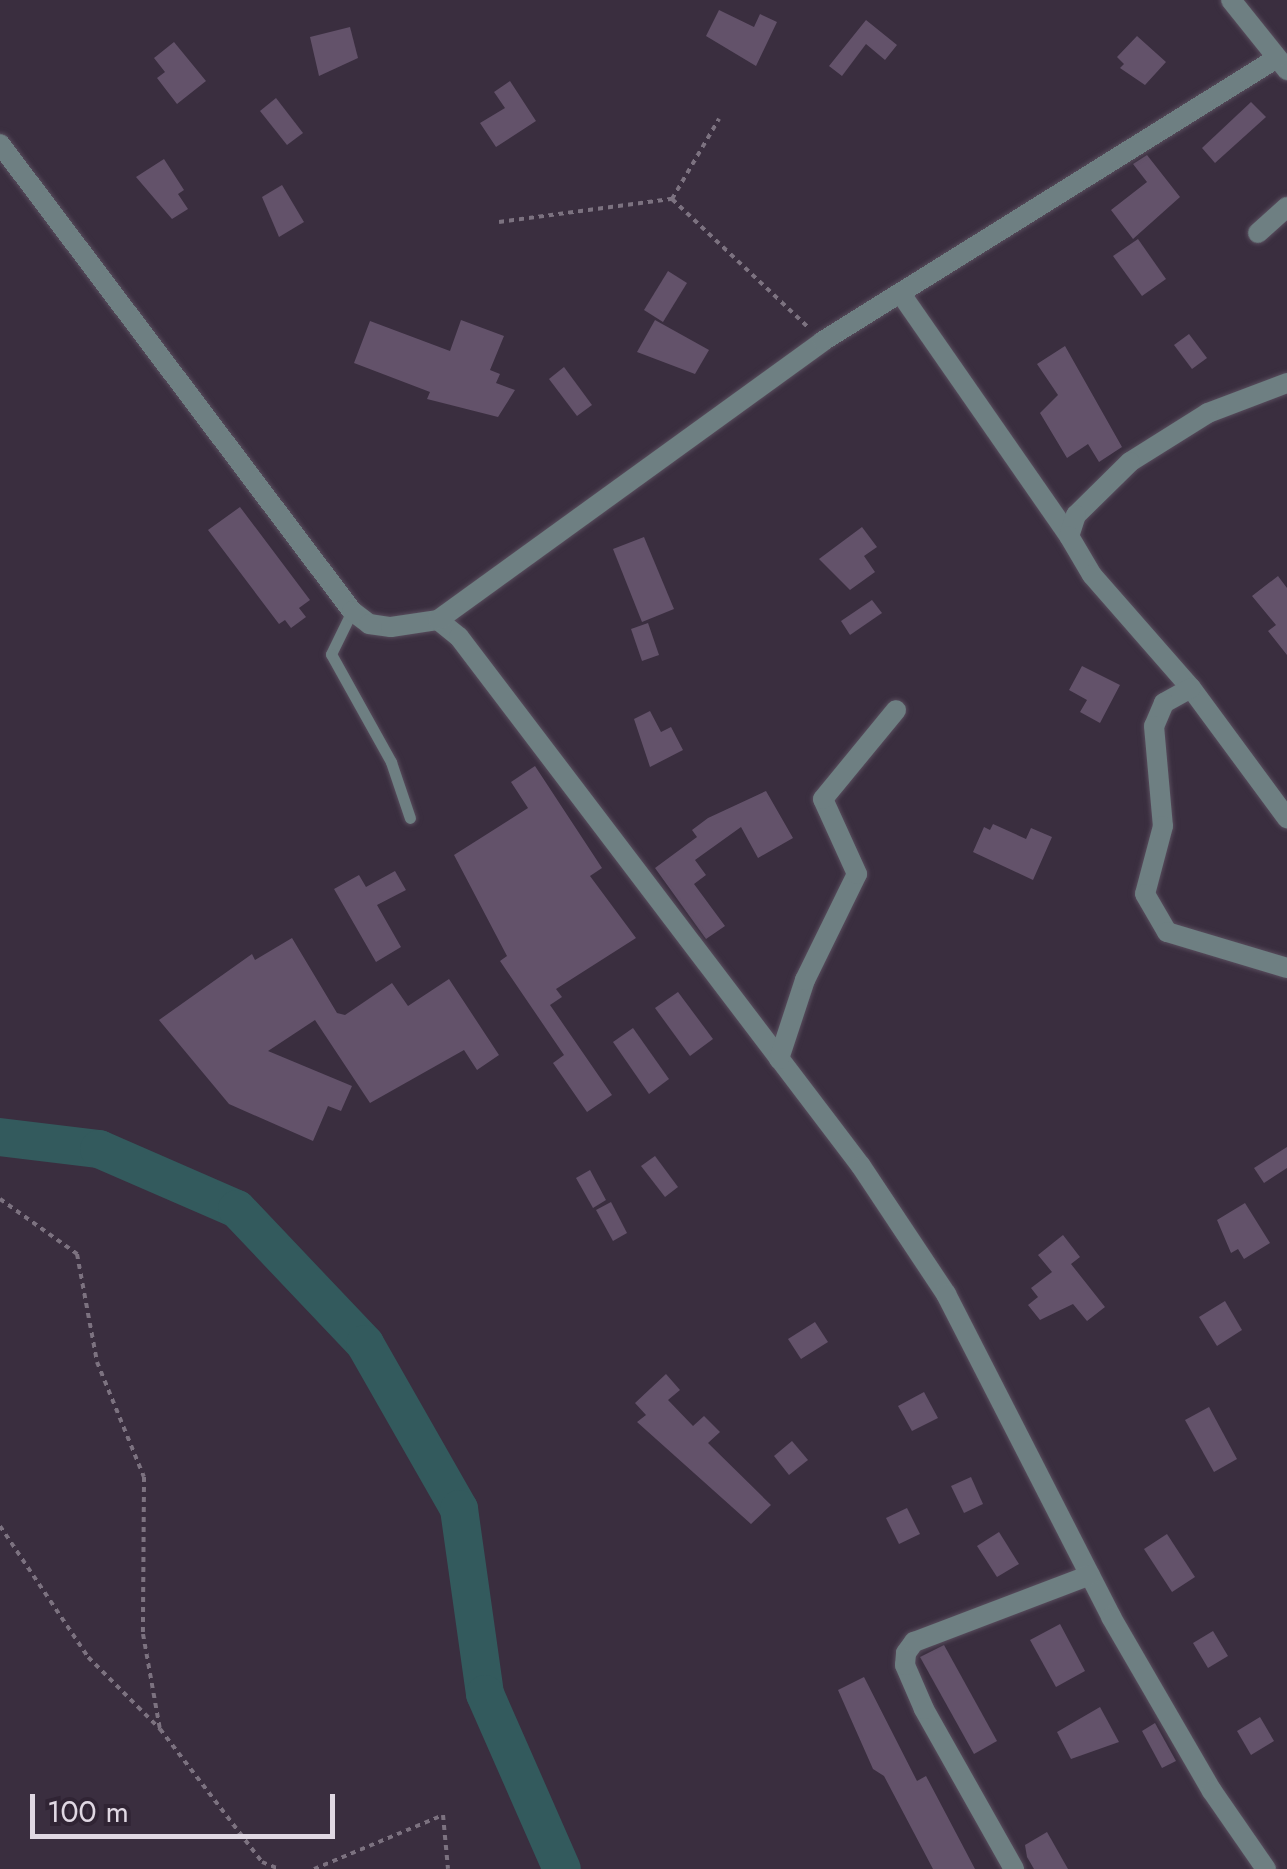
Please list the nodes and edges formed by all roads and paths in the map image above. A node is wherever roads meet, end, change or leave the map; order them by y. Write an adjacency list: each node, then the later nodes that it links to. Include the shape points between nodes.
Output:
1 (1231, 0): 2 (street)
2 (1282, 64): 9 (street)
3 (719, 119): 5 (path)
4 (0, 144): 13 (street)
5 (672, 199): 7 (path); 10 (path)
6 (1287, 207): 8 (street)
7 (499, 222)
8 (1258, 233)
9 (901, 294): 10 (street); 12 (street)
10 (822, 341): 14 (street)
11 (1287, 383): 12 (street, via 1208,413 1130,462 1076,514)
12 (1069, 536): 15 (street, via 1092,576)
13 (352, 612): 14 (street, via 368,624 391,627); 17 (lane, via 331,654 391,762)
14 (438, 620): 20 (street, via 459,638)
15 (1191, 688): 18 (street); 19 (street, via 1164,703 1154,726 1163,826 1145,894 1167,932)
16 (896, 710): 20 (street, via 822,798 857,874 805,980)
17 (410, 818)
18 (1287, 818)
19 (1287, 968)
20 (780, 1059): 23 (street, via 923,1255 1014,1418)
21 (0, 1199): 24 (path, via 77,1254 97,1362 144,1477 143,1634)
22 (0, 1526): 24 (path, via 88,1656)
23 (1090, 1574): 28 (street, via 914,1642 906,1652 924,1709); 29 (street, via 1212,1791)
24 (160, 1729): 25 (path, via 224,1820 262,1862)
25 (278, 1869)
26 (314, 1869): 27 (path, via 443,1815)
27 (448, 1869)
28 (1014, 1869)
29 (1266, 1869)

